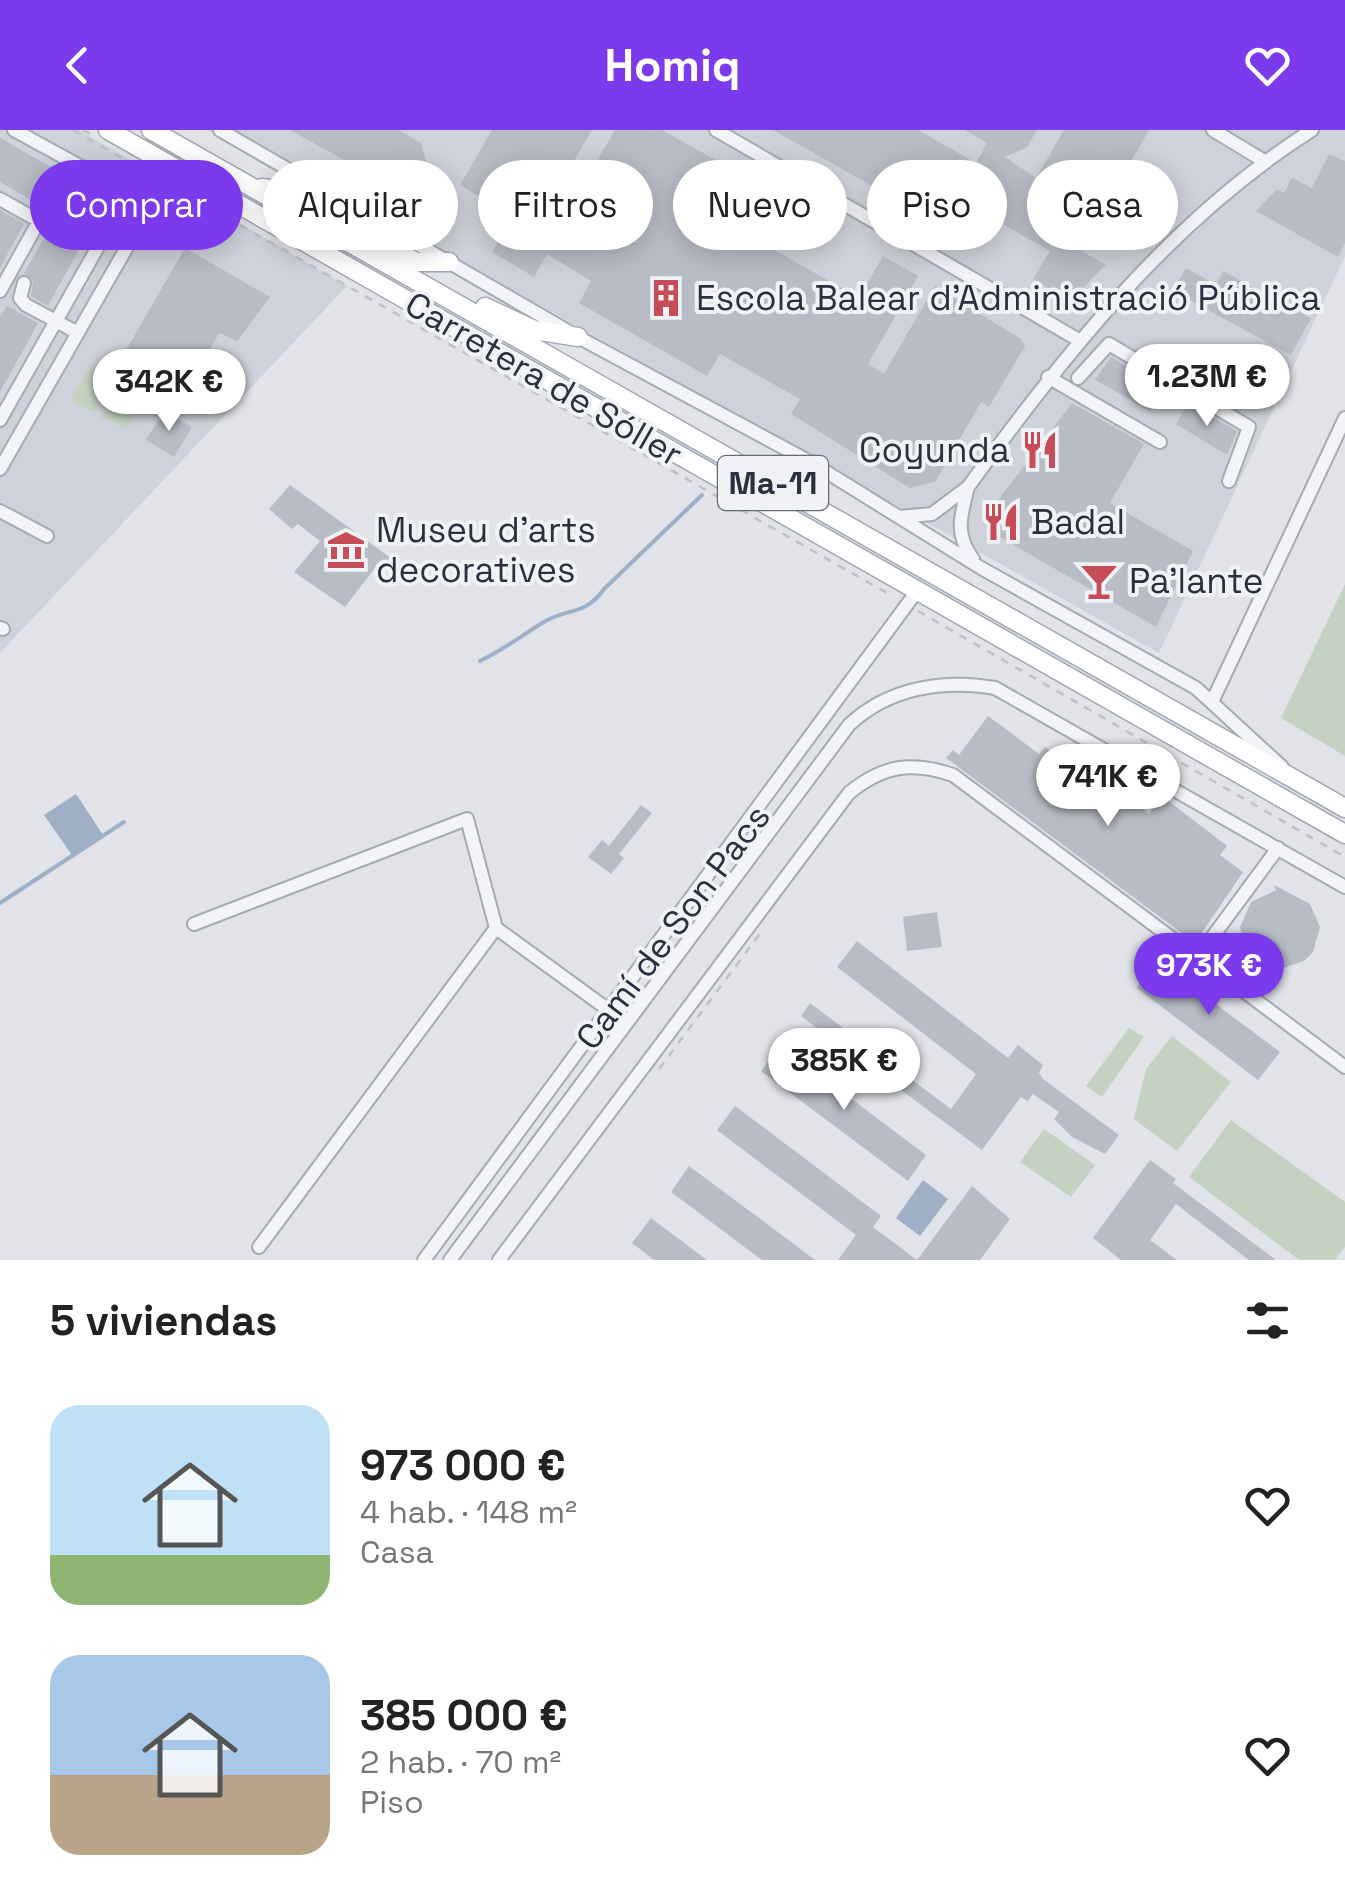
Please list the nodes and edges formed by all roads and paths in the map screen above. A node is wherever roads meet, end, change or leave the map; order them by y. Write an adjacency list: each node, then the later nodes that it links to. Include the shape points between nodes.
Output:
1 (14, 130): 11 (street)
2 (73, 130): 37 (path)
3 (108, 130): 37 (main road, Carretera de Sóller / Ma-11)
4 (151, 130): 10 (main road, Carretera de Sóller / Ma-11)
5 (169, 130): 10 (main road)
6 (220, 130): 17 (street)
7 (716, 130): 24 (street)
8 (1213, 130): 12 (street)
9 (1312, 130): 12 (street)
10 (203, 159): 13 (main road, Carretera de Sóller / Ma-11)
11 (70, 160)
12 (1264, 161): 24 (street)
13 (252, 187): 17 (main road, via 284,191 416,262); 18 (main road, Carretera de Sóller / Ma-11)
14 (0, 199): 20 (street, via 39,221)
15 (97, 250): 21 (street)
16 (125, 250): 22 (street)
17 (449, 262): 23 (street)
18 (415, 280): 23 (main road, via 440,284 534,330); 39 (main road, Carretera de Sóller / Ma-11)
19 (24, 282): 21 (street, via 20,298)
20 (0, 291)
21 (56, 321): 22 (street); 28 (street)
22 (78, 332): 30 (street)
23 (578, 337): 34 (street)
24 (1077, 339): 25 (street)
25 (1048, 378): 29 (street); 32 (street)
26 (1078, 378): 31 (street, via 1108,344 1249,427)
27 (1345, 418): 38 (street)
28 (0, 420)
29 (1160, 442)
30 (0, 469)
31 (1229, 482)
32 (968, 486): 34 (street, via 932,514); 36 (street, via 960,542)
33 (0, 511): 35 (street)
34 (898, 517): 36 (street)
35 (47, 536)
36 (981, 568): 38 (street)
37 (912, 598): 41 (main road, Carretera de Sóller / Ma-11); 43 (path); 50 (street, Camí de Son Pacs)
38 (1212, 702): 39 (street)
39 (1294, 780): 40 (main road, Carretera de Sóller / Ma-11)
40 (1345, 808)
41 (1345, 834)
42 (1278, 848): 44 (street); 47 (street); 54 (street, via 994,688 965,683 888,695 848,725)
43 (1345, 857)
44 (1345, 887)
45 (194, 924): 46 (street, via 467,819)
46 (496, 928): 50 (street); 52 (street)
47 (1198, 957): 49 (street); 55 (street, via 953,775 926,766 891,767 870,776 849,792)
48 (1217, 971): 51 (street)
49 (1183, 976)
50 (610, 1010): 53 (street, Camí de Son Pacs)
51 (1345, 1067)
52 (259, 1247)
53 (424, 1260)
54 (450, 1260)
55 (498, 1260)

